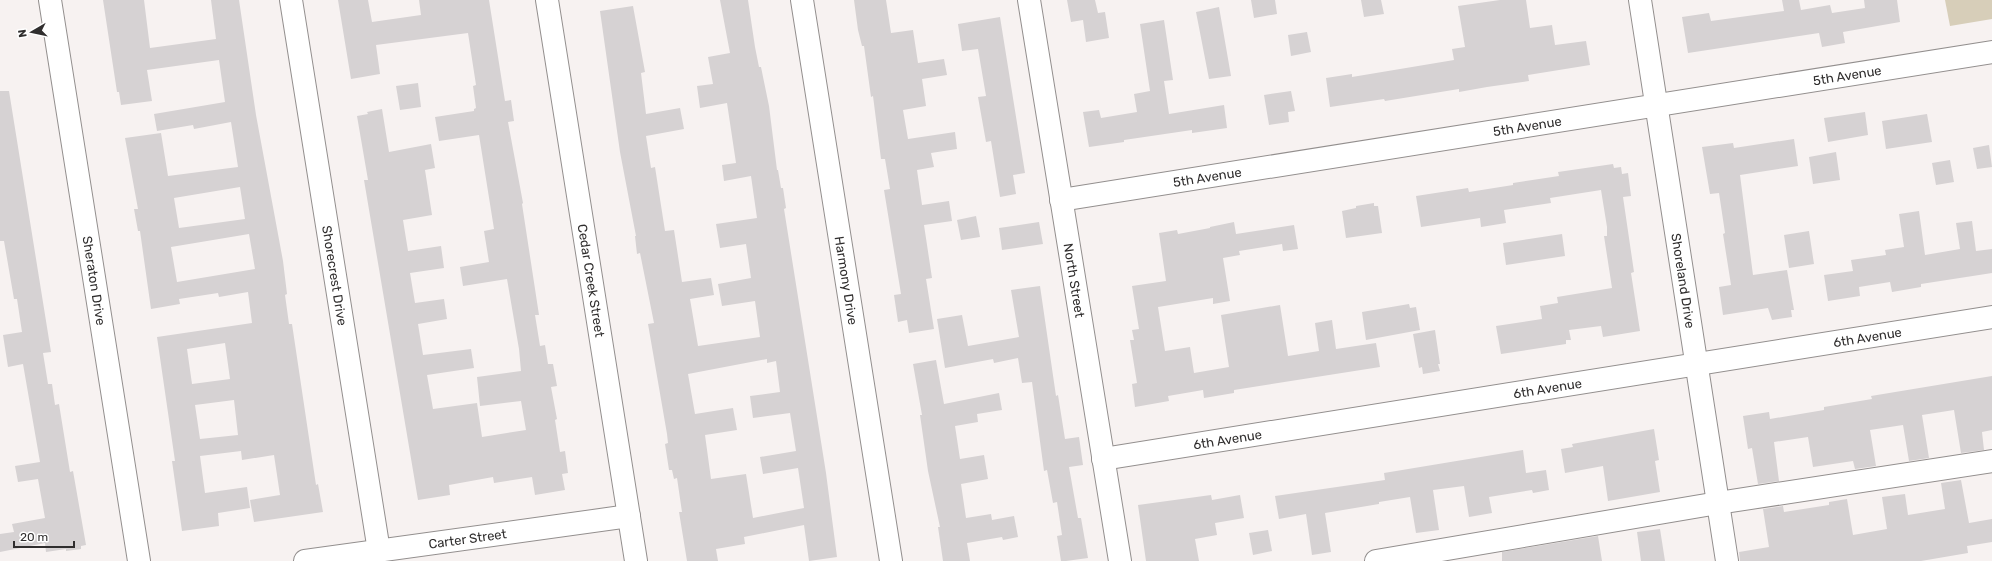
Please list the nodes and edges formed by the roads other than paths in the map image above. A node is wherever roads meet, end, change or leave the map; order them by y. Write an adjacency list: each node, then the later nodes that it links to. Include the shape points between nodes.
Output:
1 (50, 0): 17 (street, Sheraton Drive)
2 (291, 0): 16 (street, Shorecrest Drive)
3 (547, 0): 15 (street, Cedar Creek Street)
4 (802, 0): 20 (street, Harmony Drive)
5 (1029, 0): 9 (street, North Street)
6 (1640, 0): 8 (street, Shoreland Drive)
7 (1992, 52): 8 (street, 5th Avenue)
8 (1657, 105): 9 (street, 5th Avenue); 11 (street, Shoreland Drive)
9 (1061, 200): 12 (street, North Street)
10 (1992, 317): 11 (street, 6th Avenue)
11 (1697, 364): 12 (street, 6th Avenue); 14 (street, Shoreland Drive)
12 (1103, 459): 21 (street, North Street)
13 (1992, 461): 14 (street)
14 (1718, 503): 22 (street); 23 (street, Shoreland Drive)
15 (629, 516): 16 (street, Carter Street); 19 (street, Cedar Creek Street)
16 (379, 551): 18 (street, Carter Street)
17 (140, 561)
18 (305, 561)
19 (636, 561)
20 (891, 561)
21 (1120, 561)
22 (1376, 561)
23 (1727, 561)

